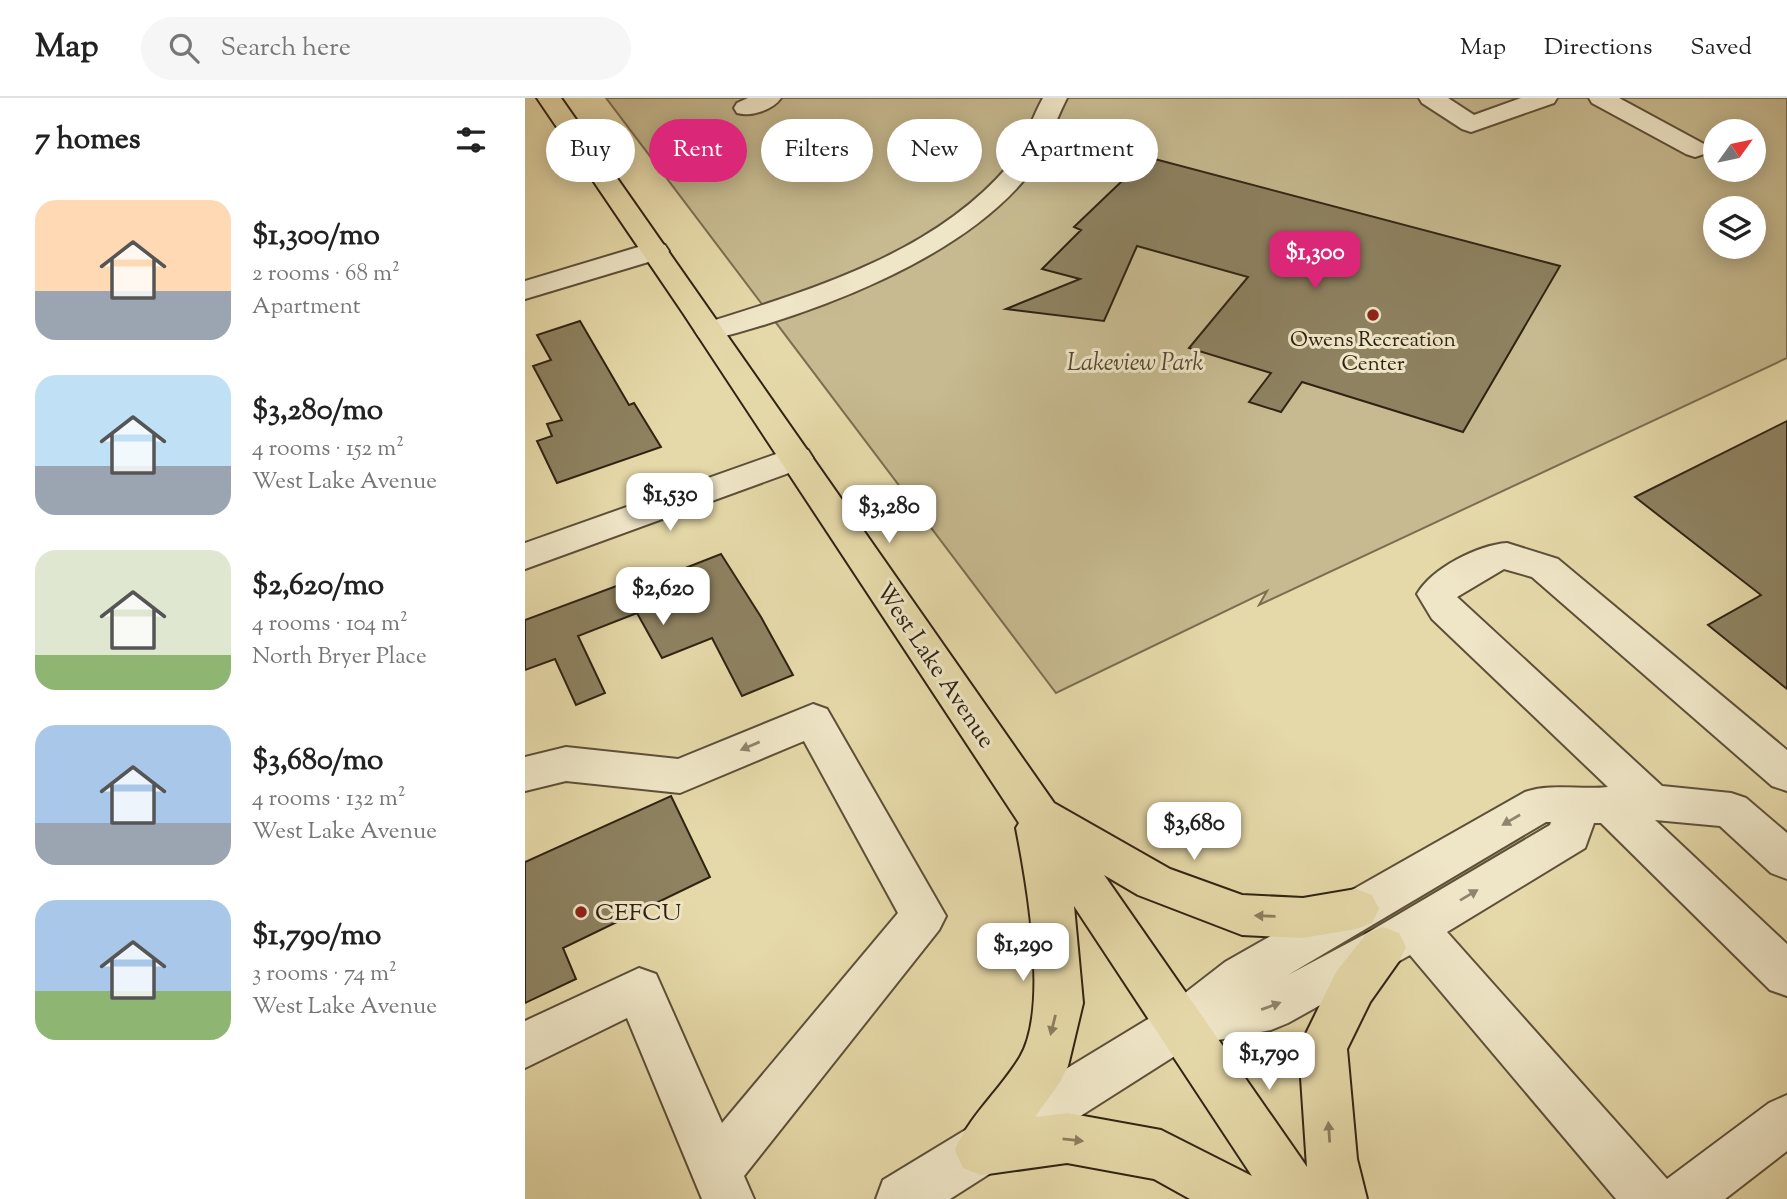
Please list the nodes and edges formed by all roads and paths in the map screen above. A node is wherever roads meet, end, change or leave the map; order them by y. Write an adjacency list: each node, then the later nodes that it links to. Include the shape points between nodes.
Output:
1 (548, 98): 9 (main road, West Lake Avenue)
2 (769, 98): 7 (street)
3 (1055, 98): 11 (street, via 1019,169 988,203 937,239 857,278)
4 (1431, 98): 5 (street, via 1471,124)
5 (1545, 98)
6 (1601, 98): 8 (street)
7 (746, 108)
8 (1695, 149)
9 (655, 251): 10 (street); 11 (main road, West Lake Avenue)
10 (525, 290)
11 (710, 331): 12 (main road, West Lake Avenue)
12 (796, 458): 13 (street); 18 (main road, West Lake Avenue)
13 (525, 556)
14 (525, 774): 27 (street, one-way to 14, via 923,916 813,720 680,776 566,764)
15 (1787, 774): 16 (street, via 1545,568 1502,556 1446,584 1436,594 1445,609)
16 (1612, 805): 17 (street); 21 (street, one-way to 16, via 1570,835); 21 (street, one-way to 21, via 1540,804); 22 (street)
17 (1731, 810): 19 (street); 20 (street)
18 (1035, 812): 21 (main road, one-way to 18, via 1242,915 1154,882); 23 (main road, West Lake Avenue); 26 (main road, one-way to 26, via 1051,895 1059,1003 1043,1066)
19 (1787, 822)
20 (1787, 860)
21 (1385, 928): 23 (street, via 1271,1008); 31 (main road, one-way to 21, via 1331,1159 1323,1048); 32 (street)
22 (1787, 975)
23 (1180, 1026): 26 (street); 30 (main road, West Lake Avenue)
24 (525, 1045): 27 (street, via 639,989)
25 (1787, 1120): 33 (street)
26 (981, 1150): 28 (street); 29 (main road, one-way to 29, via 1067,1138 1161,1155)
27 (722, 1185)
28 (902, 1199)
29 (1242, 1199)
30 (1298, 1199)
31 (1341, 1199)
32 (1650, 1199)
33 (1683, 1199)

